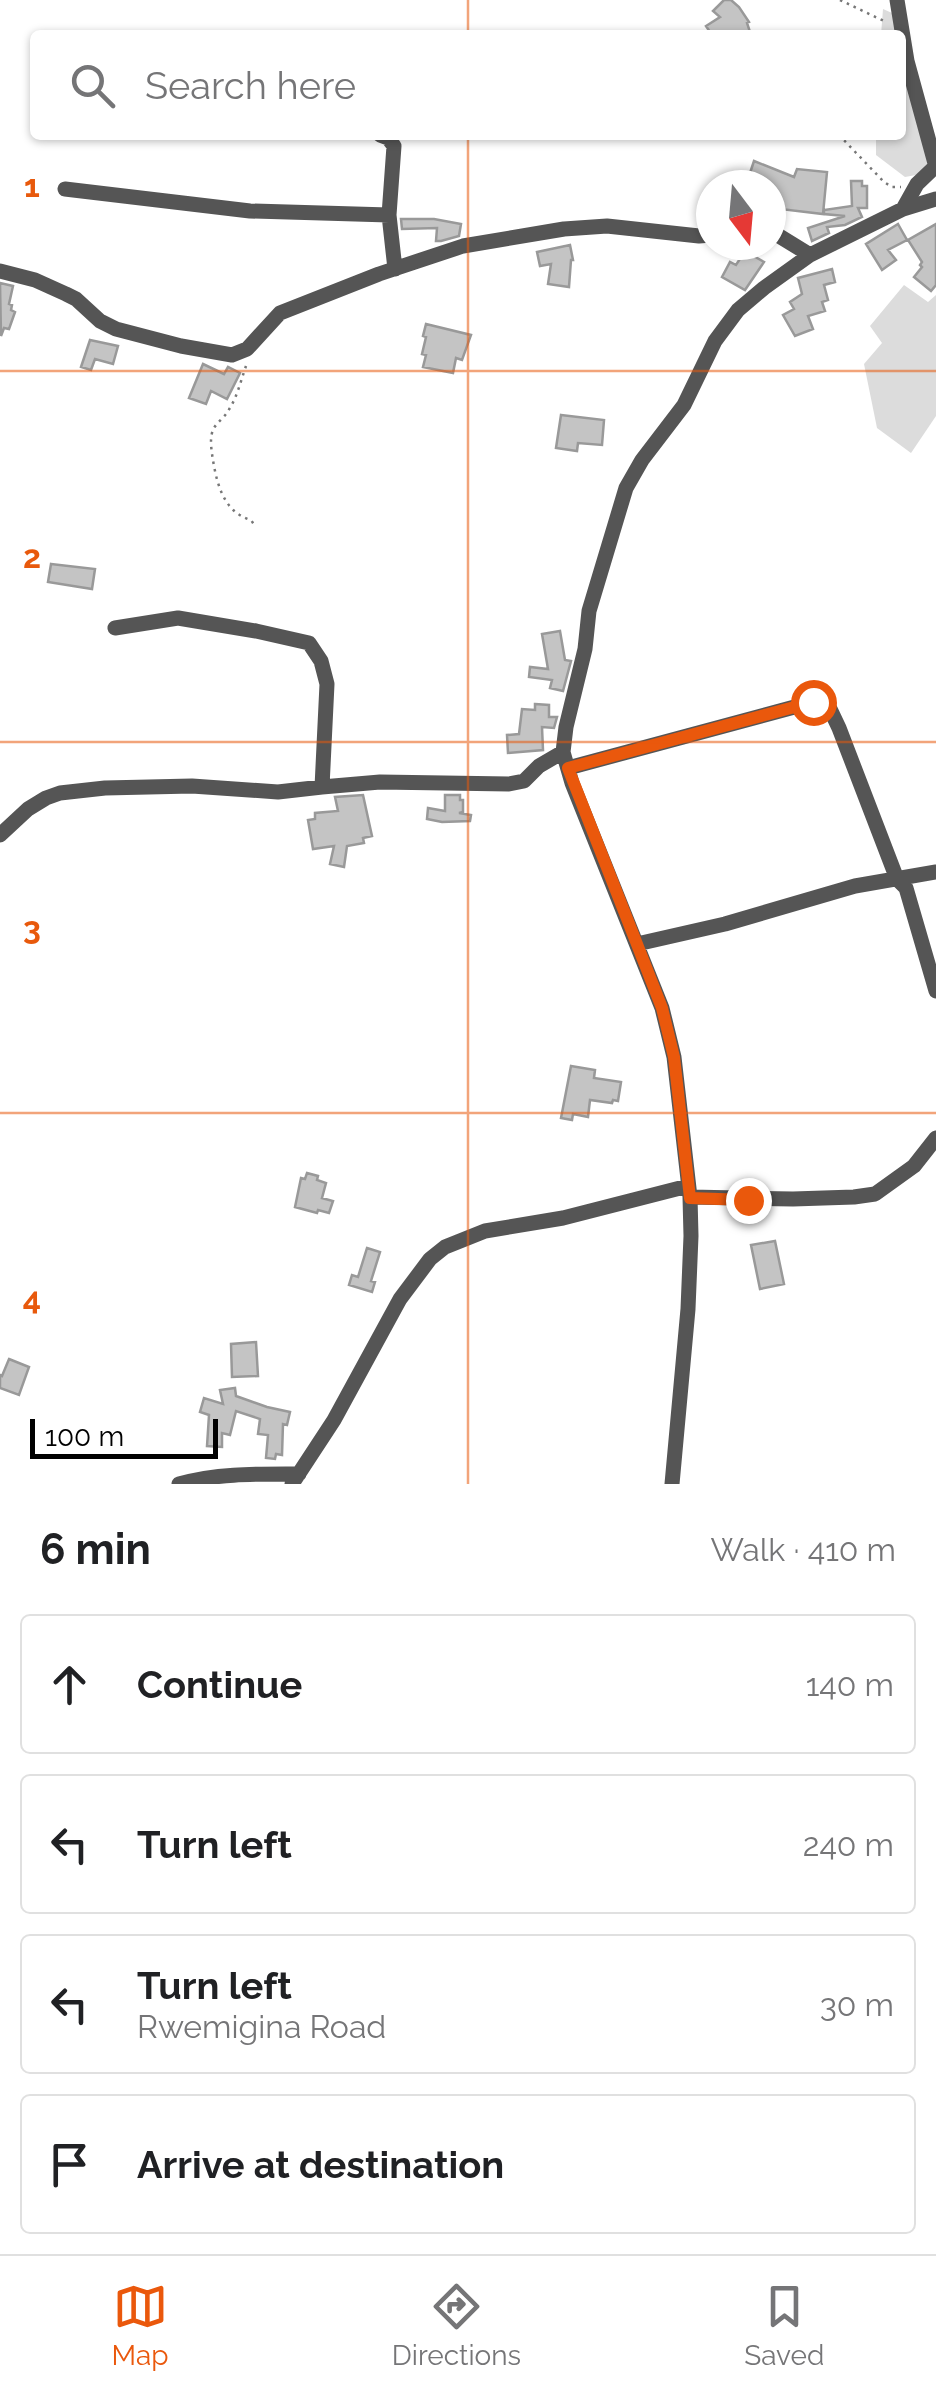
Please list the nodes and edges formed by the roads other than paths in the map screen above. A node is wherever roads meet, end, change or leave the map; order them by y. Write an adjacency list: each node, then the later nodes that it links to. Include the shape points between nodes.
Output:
1 (897, 0): 2 (street)
2 (901, 30)
3 (906, 52): 5 (street)
4 (390, 140): 9 (street)
5 (936, 166): 8 (street)
6 (65, 189): 9 (street, via 250,211)
7 (936, 199): 8 (street)
8 (903, 209): 12 (street)
9 (389, 215): 13 (street)
10 (696, 236): 13 (street, via 607,226 564,229 464,246)
11 (786, 240): 12 (street)
12 (810, 255): 16 (street, via 724,326 684,405 626,488 589,610)
13 (395, 268): 14 (street, via 280,313 247,349 232,355 116,328 66,294)
14 (0, 270)
15 (115, 628): 17 (street, via 178,618 308,643 322,660 327,684)
16 (565, 760): 17 (street, via 508,784); 20 (street, via 822,702 839,728); 21 (street)
17 (322, 787): 18 (street, via 60,793 28,809)
18 (0, 835)
19 (936, 872): 20 (street)
20 (896, 880): 21 (street); 22 (street, via 906,888)
21 (638, 944): 24 (street, via 674,1057)
22 (936, 991)
23 (936, 1138): 24 (street, via 914,1166 875,1194 793,1199)
24 (689, 1192): 25 (street, via 485,1231 430,1259); 27 (street, via 688,1309)
25 (296, 1479): 26 (street, via 248,1474)
26 (179, 1484)
27 (672, 1484)

